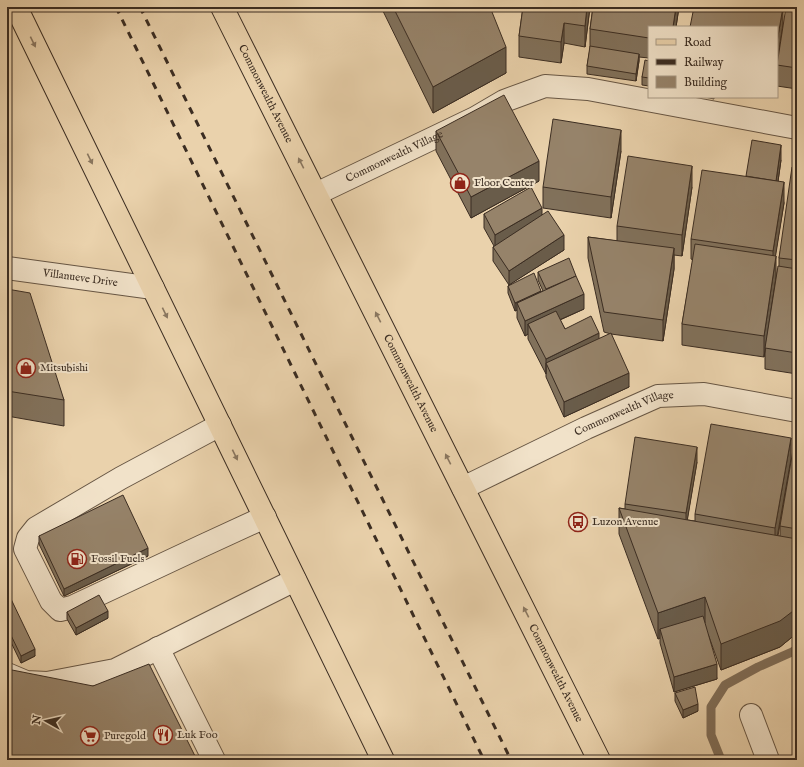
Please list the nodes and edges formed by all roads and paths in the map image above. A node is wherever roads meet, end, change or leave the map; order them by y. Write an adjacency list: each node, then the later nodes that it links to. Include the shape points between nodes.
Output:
1 (16, 7): 6 (main road, one-way to 6)
2 (222, 7): 4 (main road, Commonwealth Avenue, one-way to 2)
3 (797, 128): 4 (street, Commonwealth Village, via 588,89 545,86 504,102)
4 (316, 194): 9 (main road, Commonwealth Avenue, one-way to 4)
5 (7, 268): 6 (street, Villanueve Drive)
6 (153, 288): 8 (main road, one-way to 8)
7 (797, 411): 9 (street, Commonwealth Village, via 704,394 658,396)
8 (220, 425): 10 (main road, one-way to 10); 10 (street, via 121,478 36,528 28,538 25,549 50,601 60,610 72,607)
9 (463, 488): 17 (main road, Commonwealth Avenue, one-way to 9)
10 (265, 517): 11 (main road)
11 (295, 580): 12 (street); 16 (main road)
12 (158, 648): 13 (street, via 115,670 47,683 26,682); 15 (street)
13 (7, 674)
14 (751, 715): 18 (street)
15 (214, 760)
16 (383, 760)
17 (599, 760)
18 (768, 760)

